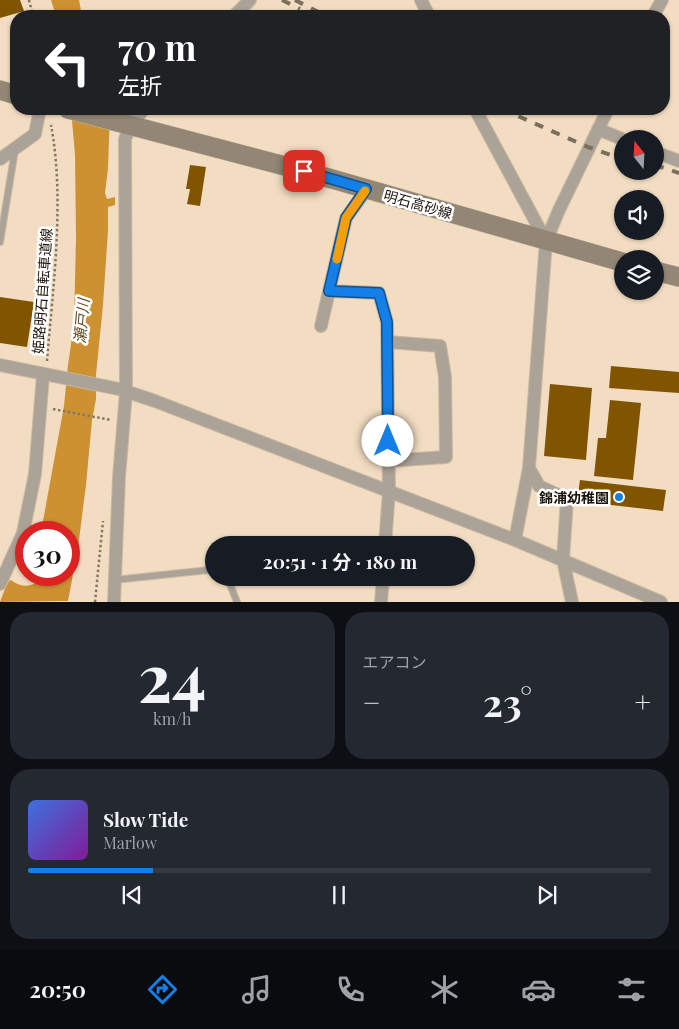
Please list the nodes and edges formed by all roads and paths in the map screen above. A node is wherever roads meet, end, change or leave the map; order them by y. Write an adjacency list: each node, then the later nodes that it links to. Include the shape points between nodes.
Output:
1 (250, 0): 2 (street)
2 (240, 10)
3 (44, 115): 12 (street, via 36,134)
4 (46, 115): 26 (path, 姫路明石自転車道線, via 55,146 57,220)
5 (92, 115): 9 (main road, 明石高砂線)
6 (136, 115): 9 (street)
7 (478, 115): 17 (street)
8 (605, 115): 10 (street)
9 (125, 123): 16 (main road, 明石高砂線); 27 (street)
10 (598, 129): 11 (street); 17 (street)
11 (614, 136)
12 (15, 149): 14 (street); 18 (lane)
13 (664, 155): 15 (street)
14 (0, 159)
15 (679, 161)
16 (366, 189): 17 (main road, 明石高砂線); 22 (street, via 346,218)
17 (546, 241): 19 (main road, 明石高砂線); 31 (street)
18 (0, 242)
19 (614, 260)
20 (664, 273): 21 (main road)
21 (679, 277)
22 (329, 291): 23 (street); 24 (street, via 379,293 387,322)
23 (321, 326)
24 (388, 342): 30 (street); 30 (street, via 440,346 445,377 446,457)
25 (0, 365): 26 (street)
26 (46, 375): 27 (street); 38 (street, via 36,474 23,534)
27 (123, 390): 32 (street); 37 (street)
28 (46, 408): 29 (path)
29 (110, 420)
30 (388, 461): 32 (street)
31 (528, 468): 34 (street); 35 (street, via 539,486 567,499)
32 (389, 492): 33 (street); 34 (street)
33 (386, 536)
34 (515, 540): 35 (street)
35 (562, 560): 44 (street); 45 (street)
36 (205, 570): 37 (lane)
37 (114, 580): 41 (street)
38 (0, 584)
39 (231, 586): 42 (lane)
40 (382, 586): 43 (street)
41 (114, 602)
42 (237, 602)
43 (381, 602)
44 (572, 602)
45 (661, 602)

